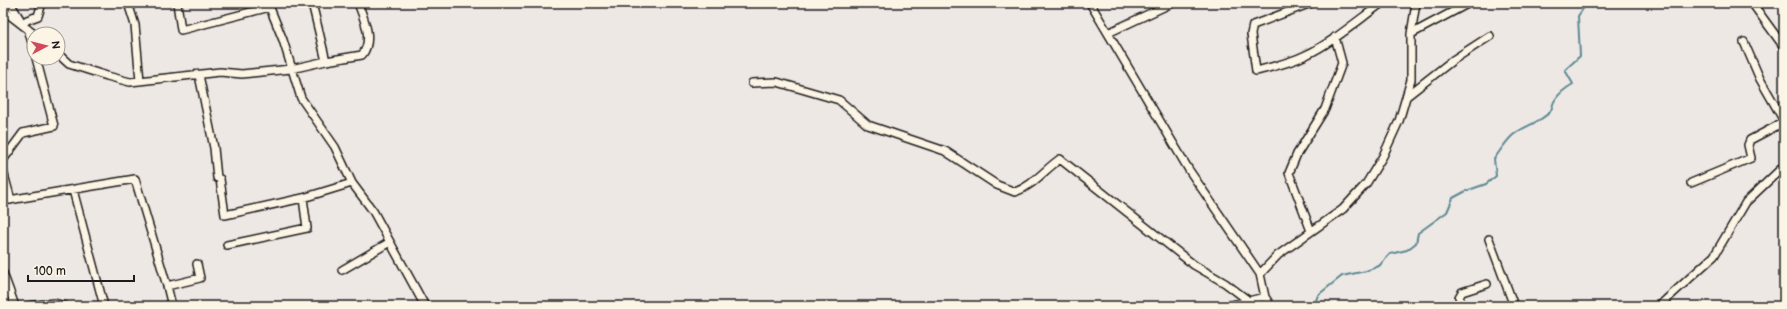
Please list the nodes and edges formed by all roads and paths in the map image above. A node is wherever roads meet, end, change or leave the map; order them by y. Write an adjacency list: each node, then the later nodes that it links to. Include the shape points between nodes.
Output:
1 (10, 3): 16 (street)
2 (42, 3): 17 (street, via 38,16 27,20)
3 (128, 3): 30 (street, via 135,25)
4 (177, 3): 14 (street, via 181,30)
5 (312, 3): 26 (street)
6 (358, 3): 26 (street, via 367,26 366,50 362,55)
7 (1090, 3): 19 (street)
8 (1172, 3): 19 (street)
9 (1311, 3): 22 (street, via 1253,25 1251,34 1256,71 1306,55)
10 (1382, 3): 22 (street)
11 (1416, 3): 20 (street)
12 (1469, 3): 20 (street)
13 (1754, 4): 24 (street)
14 (269, 5): 28 (street)
15 (3, 10): 18 (street)
16 (26, 26)
17 (28, 26)
18 (26, 27)
19 (1108, 33): 50 (street, via 1189,170)
20 (1411, 34): 32 (street, via 1411,80)
21 (1490, 36): 32 (street)
22 (1335, 37): 43 (street, via 1342,63 1325,109 1297,154 1289,173)
23 (1744, 42): 33 (street, via 1760,79)
24 (1784, 47)
25 (66, 61): 30 (street, via 99,74 130,82)
26 (326, 61): 28 (street)
27 (38, 66): 34 (street, via 54,126 23,133)
28 (291, 69): 29 (street); 37 (street, via 301,98 334,147)
29 (199, 75): 30 (street); 40 (street, via 225,215)
30 (140, 81)
31 (752, 82): 54 (street, via 777,82 839,100 868,125 945,151 997,185 1014,192 1026,188 1060,159 1194,265 1226,283)
32 (1406, 96): 43 (street, via 1400,121 1366,184 1343,209)
33 (1784, 122): 38 (street, via 1750,140 1748,145 1751,158)
34 (3, 160)
35 (1784, 166): 65 (street, via 1746,202 1714,256)
36 (3, 171): 41 (street)
37 (352, 183): 40 (street); 45 (street, via 373,211)
38 (1692, 183)
39 (73, 190): 41 (street); 52 (street, via 135,179); 58 (street)
40 (303, 198): 46 (street, via 307,228)
41 (11, 200): 42 (street)
42 (3, 201)
43 (1311, 231): 50 (street, via 1278,255)
44 (1489, 239): 64 (street)
45 (390, 242): 48 (street); 60 (street)
46 (226, 245)
47 (197, 264): 52 (street, via 200,278)
48 (342, 270)
49 (3, 273): 55 (street)
50 (1260, 274): 53 (street)
51 (1487, 284): 63 (street, via 1462,292 1459,297)
52 (167, 286): 59 (street)
53 (1265, 297): 54 (street); 62 (street)
54 (1248, 301): 61 (street)
55 (15, 306)
56 (27, 306): 57 (street, via 54,303)
57 (65, 306)
58 (104, 306)
59 (172, 306)
60 (425, 306)
61 (1227, 306)
62 (1271, 306)
63 (1462, 306)
64 (1514, 306)
65 (1659, 306)

